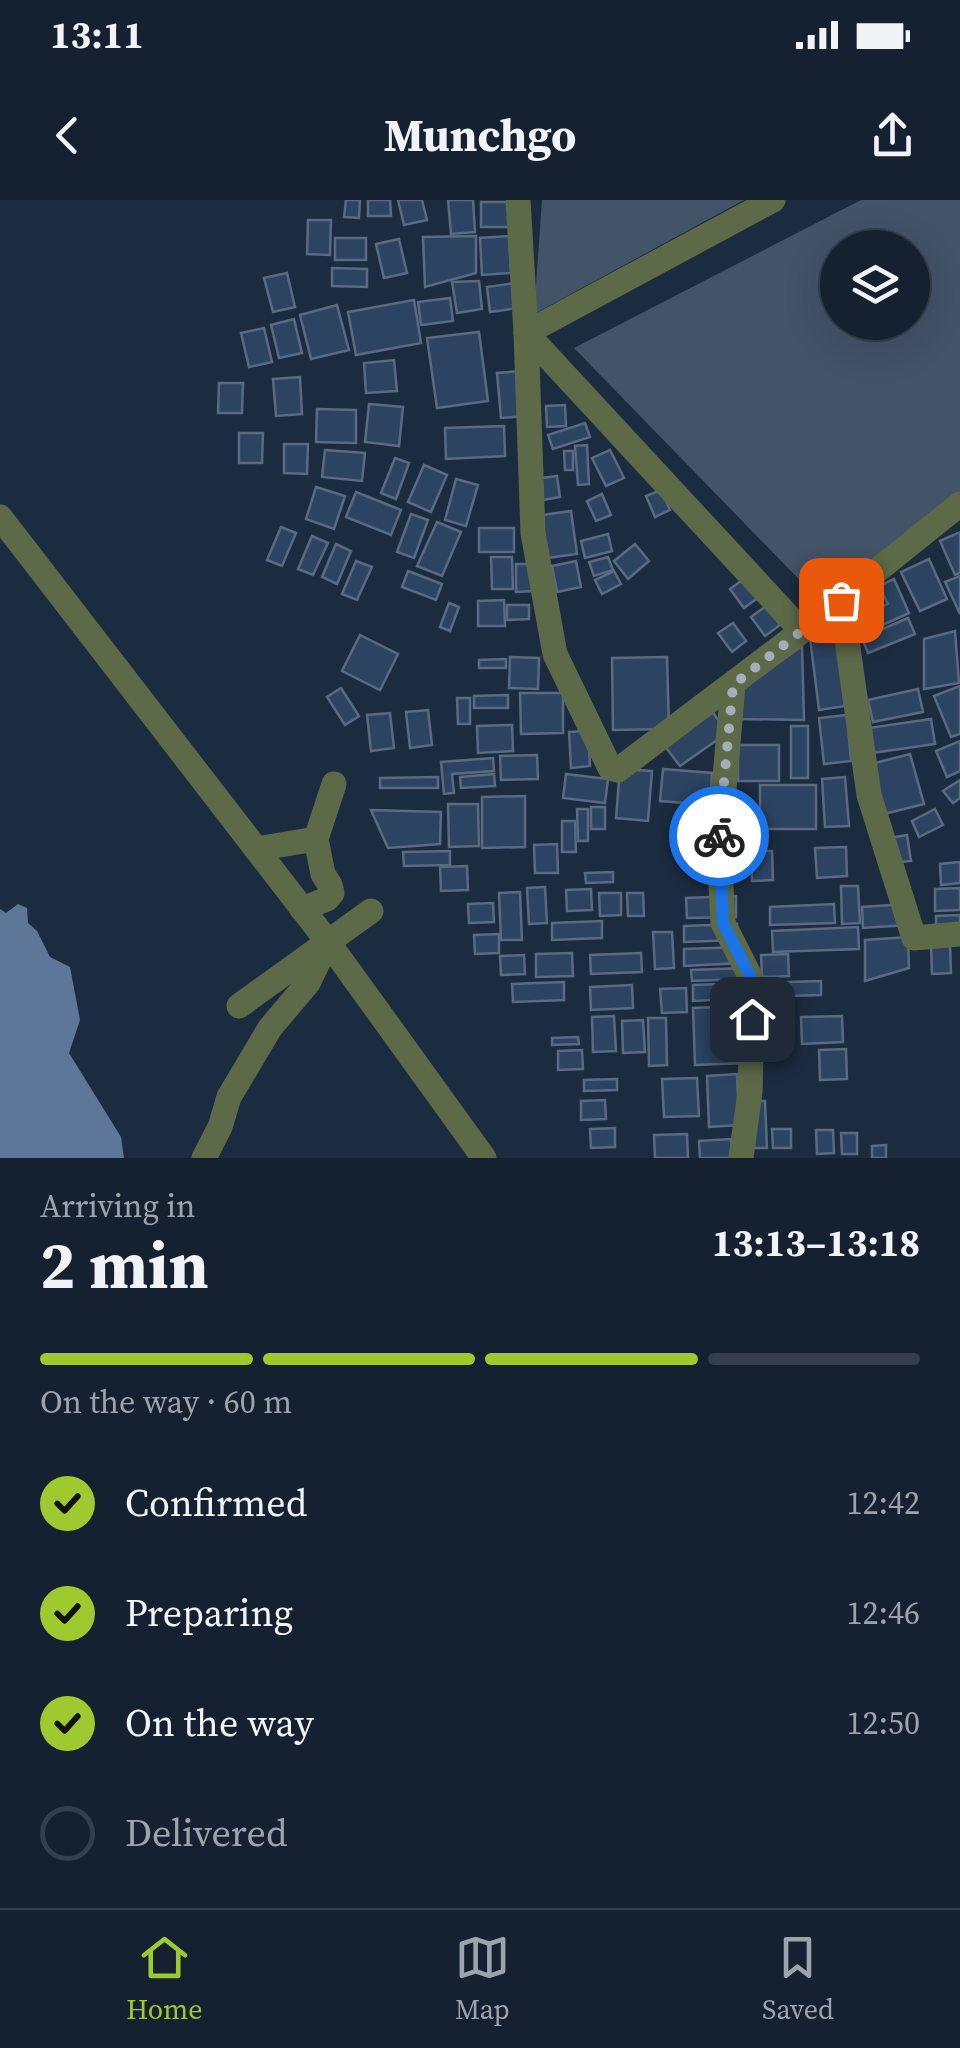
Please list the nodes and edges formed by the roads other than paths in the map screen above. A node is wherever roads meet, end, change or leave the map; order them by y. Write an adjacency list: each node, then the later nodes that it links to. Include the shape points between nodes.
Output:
1 (518, 200): 3 (street)
2 (773, 200): 3 (street)
3 (526, 333): 7 (street); 8 (street, via 533,533 555,654 610,768 618,770)
4 (960, 504): 6 (street)
5 (0, 518): 11 (street)
6 (841, 600): 7 (street); 14 (street, via 869,795 914,938)
7 (802, 631): 8 (street)
8 (733, 685): 19 (street, via 718,847 723,923 753,982)
9 (334, 784): 10 (street)
10 (316, 839): 11 (street); 12 (street, via 332,893)
11 (256, 848): 12 (street)
12 (302, 909): 15 (street)
13 (371, 912): 15 (street)
14 (960, 934)
15 (328, 942): 16 (street); 17 (street, via 308,983 270,1028 229,1096); 18 (street)
16 (239, 1006)
17 (204, 1158)
18 (484, 1158)
19 (741, 1158)

